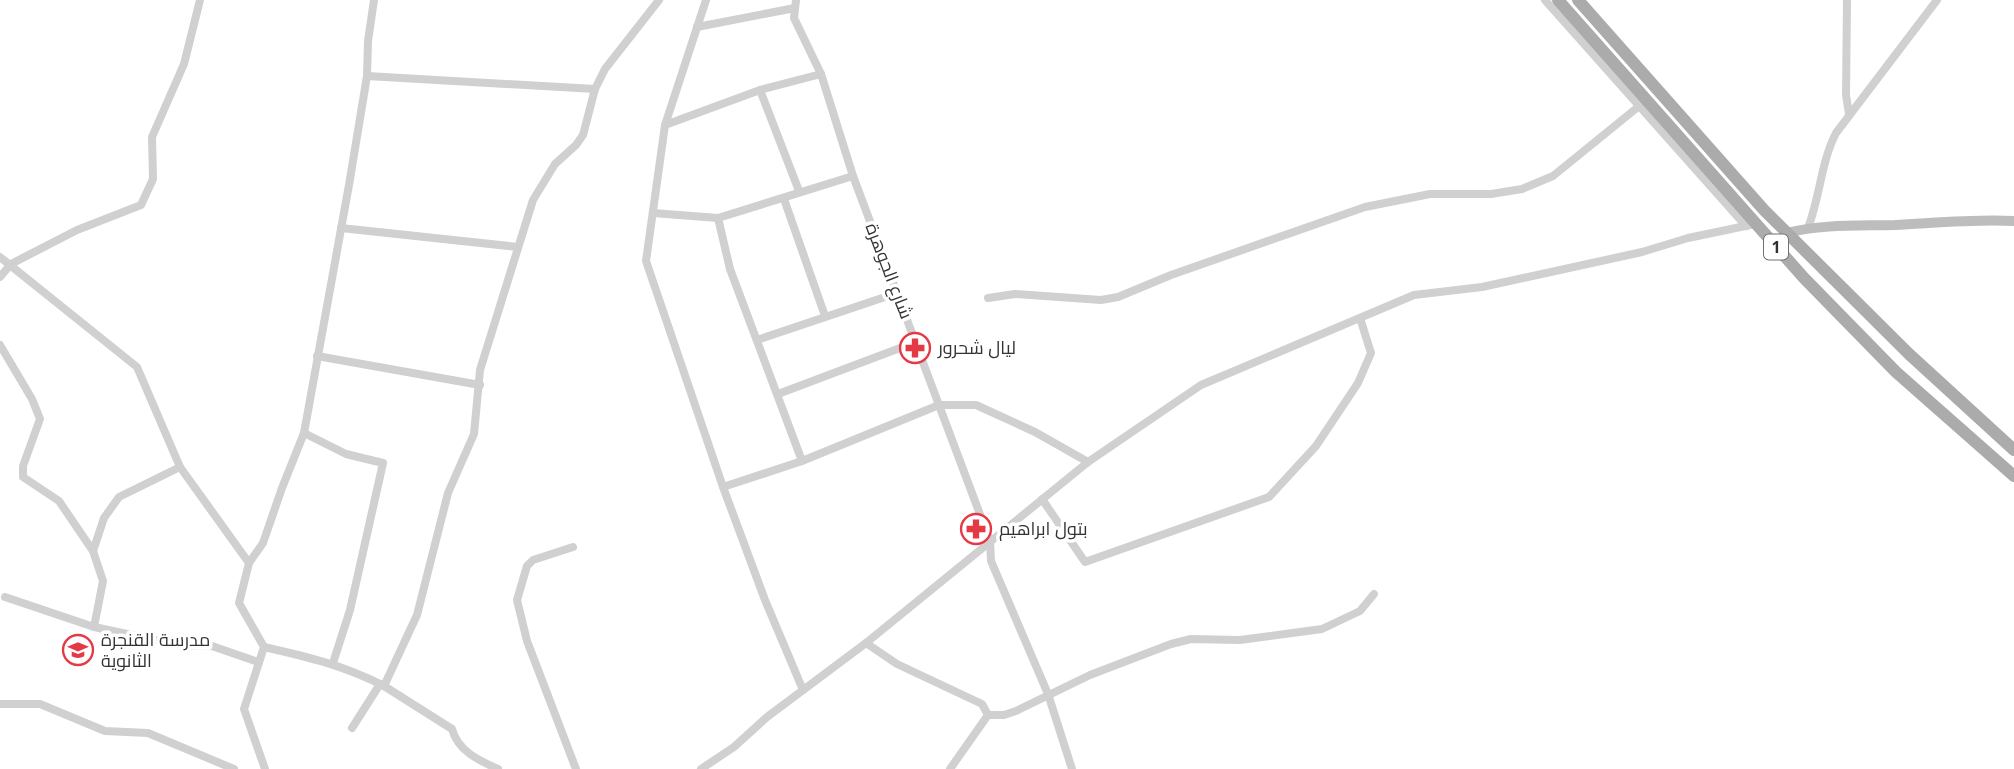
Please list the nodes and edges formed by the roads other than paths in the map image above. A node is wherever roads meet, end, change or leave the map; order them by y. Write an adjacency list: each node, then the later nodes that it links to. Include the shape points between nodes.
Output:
1 (200, 0): 31 (street, via 184,64 152,137 153,178 141,205)
2 (374, 0): 13 (street)
3 (659, 0): 14 (street, via 620,47)
4 (706, 0): 11 (street)
5 (1545, 0): 16 (street)
6 (1558, 0): 25 (main road, 1)
7 (1578, 0): 28 (main road, 1)
8 (1847, 0): 17 (street)
9 (1937, 0): 17 (street)
10 (795, 4): 11 (street); 12 (street, شارع الجوهرة, via 794,18)
11 (697, 27): 18 (street)
12 (821, 74): 15 (street); 19 (street, شارع الجوهرة)
13 (367, 76): 14 (street); 26 (street)
14 (595, 89): 29 (street, via 583,135 540,187)
15 (760, 90): 18 (street); 20 (street)
16 (1638, 107): 25 (street); 34 (street, via 1553,176 1522,189 1430,194 1365,207 1118,297 1014,294)
17 (1849, 114): 27 (street, via 1831,142)
18 (666, 125): 22 (street)
19 (853, 176): 20 (street); 33 (street, شارع الجوهرة)
20 (799, 191): 21 (street)
21 (784, 199): 23 (street); 35 (street)
22 (653, 213): 23 (street); 50 (street, via 646,261)
23 (718, 218): 37 (street, via 730,269)
24 (2014, 221): 27 (street)
25 (1751, 225): 36 (street, via 1492,285 1414,295); 49 (main road, 1, via 1896,372)
26 (341, 228): 29 (street); 40 (street)
27 (1808, 228): 28 (street)
28 (1787, 233): 45 (main road, 1)
29 (518, 247): 41 (street, via 480,370)
30 (0, 257): 31 (street)
31 (10, 264): 32 (street); 48 (street, via 137,368)
32 (0, 277)
33 (897, 293): 35 (street); 38 (street, شارع الجوهرة)
34 (988, 298)
35 (825, 316): 37 (street)
36 (1360, 318): 47 (street, via 1201,385); 51 (street, via 1371,354 1358,383 1316,446 1269,497 1085,562)
37 (757, 340): 42 (street)
38 (916, 342): 42 (street); 43 (street, شارع الجوهرة)
39 (0, 345): 54 (street, via 40,419 23,477 59,501)
40 (317, 356): 41 (street); 44 (street)
41 (480, 385): 63 (street, via 474,434 448,493 417,615)
42 (778, 394): 46 (street)
43 (939, 405): 46 (street); 47 (street, via 975,405); 52 (street, شارع الجوهرة)
44 (304, 433): 55 (street, via 263,543); 62 (street, via 346,454 383,463 350,610)
45 (2014, 450)
46 (802, 461): 50 (street)
47 (1088, 462): 51 (street)
48 (180, 467): 54 (street, via 119,497 104,519); 55 (street)
49 (2014, 476)
50 (723, 487): 64 (street)
51 (1042, 499): 52 (street)
52 (990, 541): 59 (street); 65 (street, شارع الجوهرة, via 991,561)
53 (573, 547): 72 (street, via 533,560 517,600 527,641)
54 (93, 551): 58 (street, via 103,581)
55 (249, 563): 60 (street, via 239,603)
56 (1374, 594): 65 (street, via 1360,611 1322,629 1240,640 1191,639)
57 (5, 597): 58 (street)
58 (94, 627): 61 (street, via 184,646 209,645)
59 (866, 643): 64 (street); 67 (street, via 897,664 982,704)
60 (264, 647): 61 (street); 62 (street)
61 (258, 662): 70 (street, via 244,709)
62 (333, 663): 63 (street)
63 (382, 685): 68 (street); 71 (street, via 452,729 454,738 471,756)
64 (803, 690): 73 (street)
65 (1048, 694): 67 (street, via 1016,711); 75 (street, شارع الجوهرة)
66 (0, 705): 69 (street, via 40,704 105,731 148,733)
67 (988, 715): 74 (street)
68 (352, 727)
69 (234, 769)
70 (265, 769)
71 (498, 769)
72 (576, 769)
73 (701, 769)
74 (950, 769)
75 (1072, 769)

